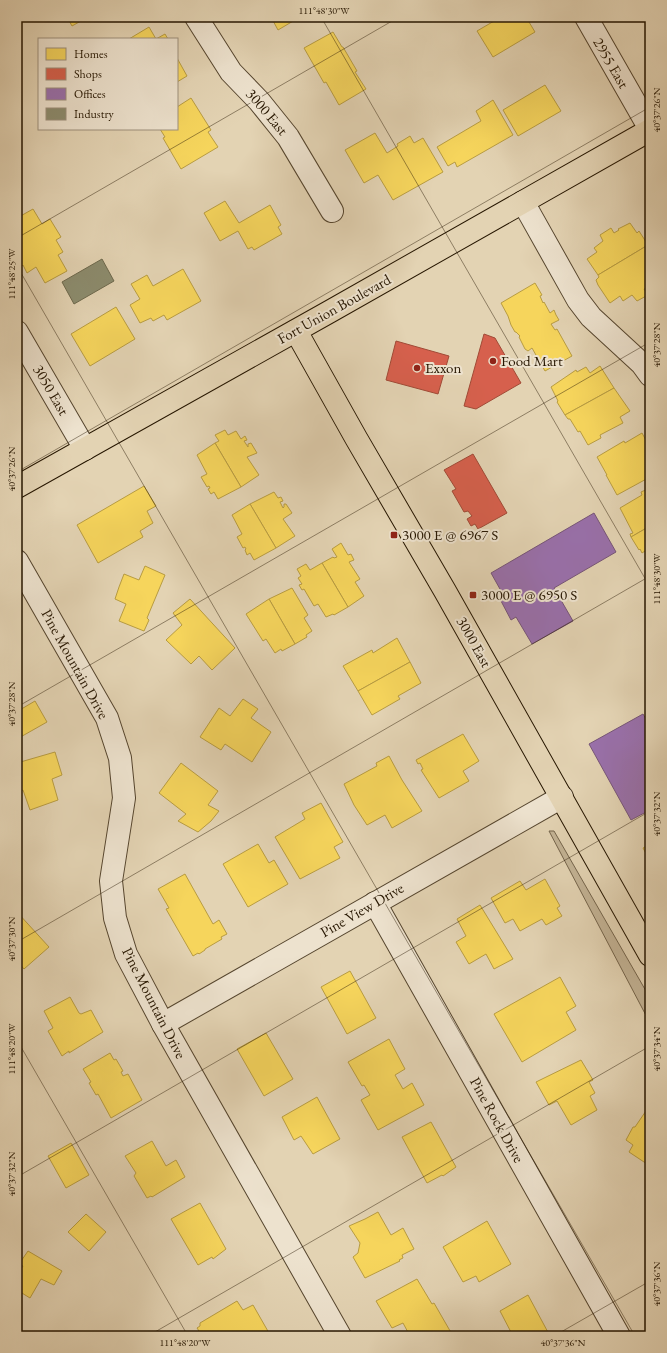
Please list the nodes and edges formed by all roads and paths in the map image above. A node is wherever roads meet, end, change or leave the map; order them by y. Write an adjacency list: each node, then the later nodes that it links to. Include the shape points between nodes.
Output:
1 (196, 17): 5 (street, 3000 East, via 231,72 288,137)
2 (586, 17): 3 (street, 2955 East)
3 (650, 129): 4 (main road, Fort Union Boulevard)
4 (523, 202): 6 (main road, Fort Union Boulevard); 8 (street, via 590,317 642,364)
5 (332, 211)
6 (296, 331): 9 (main road, Fort Union Boulevard); 12 (main road, 3000 East)
7 (17, 332): 9 (street, 3050 East)
8 (650, 375)
9 (85, 449): 10 (main road, Fort Union Boulevard)
10 (17, 487)
11 (17, 561): 15 (street, Pine Mountain Drive, via 108,718 120,758 124,798 111,881 115,918 126,954)
12 (562, 797): 13 (street, Pine View Drive); 14 (main road, 3000 East)
13 (375, 903): 15 (street, Pine View Drive); 17 (street, Pine Rock Drive)
14 (650, 955)
15 (163, 1024): 16 (street, Pine Mountain Drive)
16 (340, 1336)
17 (620, 1336)

